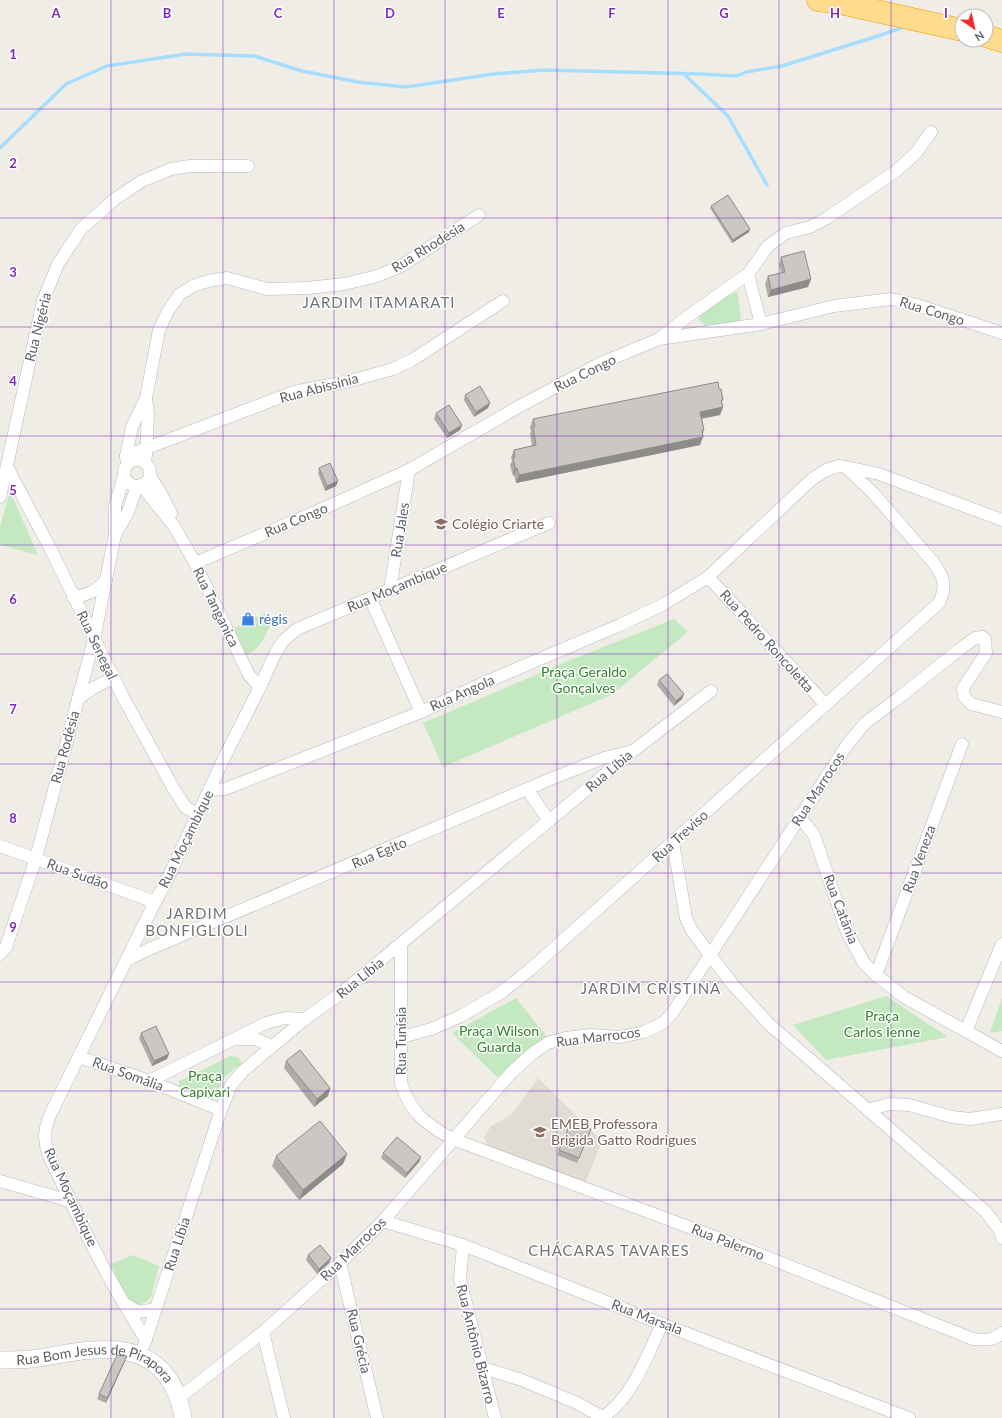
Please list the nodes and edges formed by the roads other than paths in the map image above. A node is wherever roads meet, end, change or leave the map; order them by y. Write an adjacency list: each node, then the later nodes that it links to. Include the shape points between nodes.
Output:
1 (818, 0): 2 (highway)
2 (954, 28)
3 (931, 132): 6 (street, via 916,153 896,171 827,218 810,227 786,233 768,246)
4 (248, 166): 15 (street, Rua Nigéria, via 190,166 171,169 142,181 115,199 81,229 58,264 43,301)
5 (479, 216): 11 (street, Rua Rhodésia, via 401,266 377,276 344,284 307,288 267,289 227,278 193,286 180,294 159,330)
6 (748, 274): 8 (street); 10 (street)
7 (503, 301): 12 (street, Rua Abissínia, via 412,360 393,369 294,392)
8 (761, 324): 9 (street, Rua Congo, via 834,306 891,299); 10 (street, Rua Congo)
9 (1002, 333)
10 (659, 339): 17 (street, Rua Congo, via 599,364)
11 (146, 398): 12 (street, via 148,414); 13 (street, via 132,427)
12 (145, 449): 13 (street, Rua Abissínia); 14 (street)
13 (126, 460): 14 (street, via 140,460); 18 (street)
14 (146, 463): 19 (street)
15 (7, 467): 21 (street, Rua Nigéria); 30 (street, Rua Senegal)
16 (846, 467): 22 (street, via 879,474); 27 (street, Rua Angola, via 839,466 826,470 811,480); 37 (street, Rua Treviso, via 873,493 933,562 942,574 944,594 939,603)
17 (409, 470): 26 (street, Rua Congo); 29 (street, Rua Jales)
18 (124, 476): 20 (street, via 128,483); 25 (street, Rua Rodésia, via 115,506)
19 (150, 476): 20 (street); 24 (street, Rua Tanganica, via 172,514)
20 (139, 486): 24 (street, Rua Tanganica); 25 (street, Rua Rodésia)
21 (0, 497)
22 (1002, 520)
23 (549, 523): 29 (street, Rua Moçambique)
24 (174, 526): 26 (street, Rua Tanganica)
25 (115, 535): 28 (street, Rua Rodésia)
26 (195, 563): 34 (street, Rua Tanganica, via 250,675)
27 (708, 577): 37 (street, Rua Pedro Roncoletta); 38 (street, Rua Angola, via 664,604 620,625)
28 (106, 581): 30 (street, via 91,593); 32 (street, Rua Rodésia)
29 (390, 590): 31 (street, Rua Moçambique)
30 (73, 597): 32 (street, Rua Senegal)
31 (370, 598): 34 (street, Rua Moçambique, via 297,629 283,641); 38 (street)
32 (94, 639): 33 (street, Rua Senegal); 36 (street, Rua Rodésia)
33 (113, 678): 36 (street); 44 (street, Rua Senegal, via 172,786 186,808)
34 (260, 687): 43 (street, Rua Moçambique)
35 (711, 691): 41 (street, Rua Líbia)
36 (78, 699): 49 (street, Rua Rodésia)
37 (826, 705): 47 (street, Rua Treviso)
38 (421, 712): 43 (street, Rua Angola, via 226,789)
39 (1002, 712): 45 (street, Rua Marrocos, via 971,704 964,696 963,688 986,653 986,639 975,638 865,723 847,745)
40 (962, 744): 56 (street, Rua Veneza)
41 (632, 751): 42 (street, Rua Egito, via 604,758); 46 (street, Rua Líbia)
42 (527, 789): 46 (street); 55 (street, Rua Egito)
43 (210, 790): 44 (street, Rua Moçambique)
44 (198, 814): 50 (street, Rua Moçambique)
45 (800, 816): 54 (street, Rua Marrocos); 56 (street, Rua Catânia, via 814,835 847,932 864,963)
46 (549, 820): 51 (street, Rua Líbia)
47 (674, 842): 54 (street, via 686,918); 59 (street, Rua Treviso, via 502,992 461,1016 431,1029)
48 (0, 846): 49 (street, Rua Sudão)
49 (36, 858): 50 (street, Rua Sudão); 53 (street, Rua Rodésia, via 6,947)
50 (155, 902): 55 (street, Rua Moçambique)
51 (401, 944): 57 (street, Rua Líbia); 59 (street, Rua Tunísia)
52 (1002, 944): 58 (street)
53 (0, 954)
54 (710, 955): 66 (street, via 770,1025); 68 (street, Rua Marrocos, via 673,1012 662,1023 644,1032 620,1037 592,1035 548,1043 511,1073)
55 (127, 960): 63 (street, Rua Moçambique)
56 (876, 975): 58 (street, Rua Catânia, via 904,997)
57 (305, 1019): 60 (street, via 285,1018 266,1023); 61 (street, Rua Líbia)
58 (966, 1031): 62 (street, Rua Catânia)
59 (402, 1037): 68 (street, Rua Tunísia, via 401,1083 406,1099 418,1115)
60 (231, 1040): 61 (street, via 256,1039); 64 (street)
61 (271, 1046): 65 (street, Rua Líbia, via 231,1084)
62 (1002, 1050)
63 (79, 1057): 64 (street, Rua Somália); 70 (street, Rua Moçambique, via 51,1113 45,1137 49,1154)
64 (149, 1080): 65 (street, Rua Somália)
65 (221, 1110): 76 (street, Rua Líbia)
66 (868, 1110): 67 (street, via 889,1104 909,1105 952,1117 970,1119); 72 (street, via 986,1212)
67 (1002, 1114)
68 (453, 1139): 71 (street, Rua Marrocos); 79 (street, Rua Palermo, via 726,1241 972,1339 994,1339)
69 (0, 1181): 70 (street)
70 (70, 1201): 75 (street, Rua Moçambique)
71 (383, 1221): 73 (street, Rua Marsala); 74 (street, Rua Marrocos)
72 (1002, 1238)
73 (463, 1245): 77 (street, Rua Marsala); 84 (street, Rua Antônio Bizarro, via 460,1279)
74 (340, 1263): 78 (street, Rua Marrocos); 88 (street, Rua Grécia)
75 (122, 1302): 76 (street, via 139,1312); 80 (street, Rua Moçambique)
76 (156, 1310): 80 (street, Rua Líbia)
77 (662, 1324): 90 (street, via 630,1390); 91 (street, Rua Marsala)
78 (263, 1332): 85 (street, Rua Marrocos); 87 (street)
79 (1002, 1333)
80 (144, 1348): 81 (street, Rua Bom Jesus de Pirapora, via 94,1350); 85 (street, Rua Bom Jesus de Pirapora, via 165,1373)
81 (29, 1359): 82 (street, Rua Bom Jesus de Pirapora); 83 (street)
82 (0, 1360)
83 (0, 1368)
84 (483, 1368): 89 (street, Rua Antônio Bizarro); 90 (street, via 522,1380 577,1403)
85 (179, 1398): 86 (street, Rua Bom Jesus de Pirapora)
86 (183, 1418)
87 (284, 1418)
88 (377, 1418)
89 (495, 1418)
90 (603, 1418)
91 (909, 1418)

